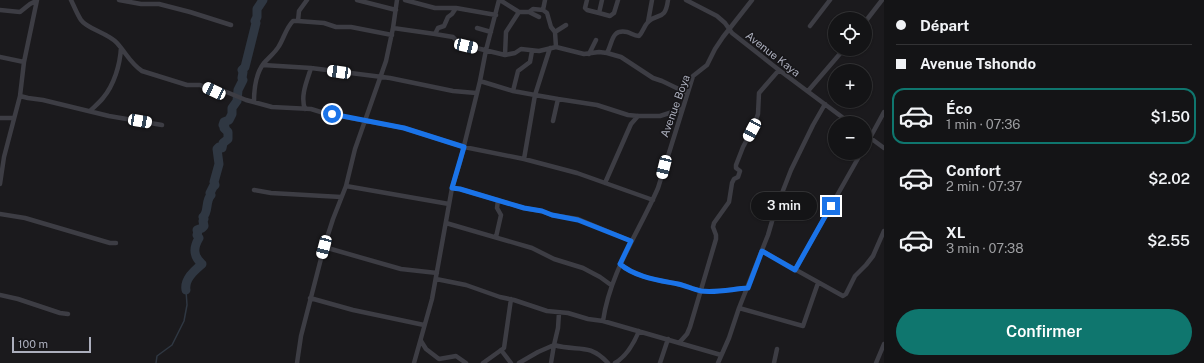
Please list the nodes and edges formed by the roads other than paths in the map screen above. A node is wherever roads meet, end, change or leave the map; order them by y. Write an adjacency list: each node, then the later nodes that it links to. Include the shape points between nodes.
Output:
1 (71, 0): 43 (street, via 81,20 114,40)
2 (118, 0): 31 (street, via 158,4)
3 (307, 0): 29 (street, via 299,11)
4 (357, 0): 21 (street)
5 (398, 0): 21 (street)
6 (405, 0): 19 (street, via 435,8)
7 (499, 0): 23 (street); 27 (street)
8 (545, 0): 22 (street)
9 (587, 0): 25 (street, via 585,8)
10 (602, 0): 25 (street)
11 (618, 0): 25 (street, via 612,15)
12 (652, 0): 30 (street)
13 (668, 0): 30 (street, via 667,8 662,15)
14 (686, 0): 36 (street, Avenue Kaya, via 717,16)
15 (752, 0): 36 (street, Avenue Boya)
16 (830, 0): 33 (street)
17 (882, 0): 26 (street)
18 (37, 1): 20 (street, via 20,12); 52 (street)
19 (456, 8): 27 (street); 39 (street, via 444,26 438,28)
20 (0, 10)
21 (396, 10): 34 (street)
22 (543, 10): 24 (street, via 533,9); 38 (street, via 547,13)
23 (519, 12): 24 (street); 49 (street, via 506,32)
24 (529, 12): 28 (street)
25 (599, 13)
26 (872, 13)
27 (496, 15): 37 (street)
28 (539, 17)
29 (298, 21): 40 (street); 53 (street, via 293,21 288,27 275,53)
30 (647, 23): 47 (street, via 639,36 617,32)
31 (231, 25)
32 (566, 25): 38 (street)
33 (810, 26)
34 (393, 28): 39 (street); 40 (street)
35 (476, 28): 37 (street)
36 (729, 29): 55 (street, Avenue Kaya); 59 (street, Avenue Boya, via 707,65 693,75)
37 (491, 32): 45 (street)
38 (555, 32): 42 (street)
39 (434, 34): 45 (street, via 453,37 460,44)
40 (392, 35): 56 (street)
41 (596, 40): 48 (street)
42 (556, 47): 44 (street); 48 (street)
43 (120, 48): 65 (street, via 136,68 142,71); 69 (street, via 110,87 104,98)
44 (550, 48): 46 (street); 62 (street)
45 (486, 50): 49 (street); 57 (street)
46 (532, 51): 49 (street, via 521,49); 58 (street, via 530,62 518,71)
47 (607, 53): 48 (street); 59 (street, via 621,57 654,78)
48 (589, 54)
49 (505, 55)
50 (838, 56): 60 (street)
51 (0, 57): 52 (street)
52 (24, 62): 63 (street)
53 (263, 65): 54 (street); 65 (street, via 256,82)
54 (311, 68): 56 (street); 67 (street, via 302,102)
55 (779, 70): 60 (street, Avenue Kaya); 108 (street, via 759,93 758,114 736,165 740,171 732,183 728,202 714,223 716,239)
56 (381, 77): 61 (street); 75 (street)
57 (480, 81): 58 (street); 61 (street)
58 (513, 91): 62 (street)
59 (687, 92): 68 (street, Avenue Boya)
60 (808, 92): 66 (street, Avenue Kaya)
61 (476, 93): 80 (street)
62 (535, 95): 64 (street); 82 (street)
63 (20, 96): 69 (street); 74 (street)
64 (558, 99): 71 (street, via 596,105); 76 (street)
65 (254, 102): 67 (street, via 281,108)
66 (825, 104): 72 (street, Avenue Kaya); 100 (street, via 791,170)
67 (305, 109): 75 (street)
68 (682, 109): 71 (street, via 660,116); 91 (street, Avenue Boya)
69 (90, 111): 77 (street)
70 (884, 112): 78 (street)
71 (638, 116): 84 (street, via 631,124)
72 (841, 116)
73 (0, 118): 74 (street)
74 (14, 118): 85 (street)
75 (366, 121): 80 (street, via 404,128); 86 (street, via 355,149)
76 (553, 121)
77 (162, 125)
78 (872, 134)
79 (872, 139): 81 (street)
80 (464, 147): 82 (street); 87 (street)
81 (884, 148)
82 (524, 159): 84 (street)
83 (858, 160): 102 (street)
84 (605, 183): 91 (street)
85 (0, 184)
86 (346, 186): 89 (street); 92 (street)
87 (452, 188): 90 (street); 92 (street)
88 (254, 190): 89 (street)
89 (341, 197): 99 (street)
90 (498, 200): 96 (street, via 501,215); 97 (street, via 578,220)
91 (653, 200): 97 (street, Avenue Boya)
92 (449, 204): 94 (street)
93 (0, 214): 98 (street, via 14,215)
94 (446, 223): 96 (street); 103 (street)
95 (884, 231): 105 (street, via 872,256 852,281 846,294 839,295)
96 (496, 238): 106 (street, via 532,248 554,259 583,268)
97 (631, 241): 101 (street, Avenue Boya)
98 (116, 243)
99 (324, 247): 103 (street, via 401,269); 110 (street)
100 (762, 251): 102 (street); 107 (street)
101 (620, 264): 106 (street, Avenue Boya); 108 (street, via 628,270 659,281)
102 (795, 270): 105 (street)
103 (437, 273): 104 (street)
104 (436, 279): 111 (street); 116 (street)
105 (818, 283): 112 (street, via 803,326)
106 (611, 285): 115 (street, Avenue Boya)
107 (748, 288): 108 (street); 112 (street)
108 (701, 291): 120 (street, via 690,328)
109 (0, 295): 114 (street)
110 (310, 298): 116 (street, via 360,312); 128 (street)
111 (511, 299): 113 (street); 125 (street, via 504,346)
112 (739, 308): 127 (street)
113 (559, 313): 115 (street); 122 (street)
114 (68, 314)
115 (603, 320): 117 (street)
116 (424, 325): 119 (street)
117 (639, 330): 118 (street); 136 (street, via 625,355)
118 (668, 339): 120 (street); 137 (street)
119 (421, 340): 123 (street); 126 (street)
120 (679, 343): 127 (street)
121 (884, 344): 140 (street)
122 (554, 345): 133 (street); 134 (street); 135 (street, via 588,349 601,355)
123 (426, 349): 126 (street); 130 (street, via 440,359 456,356)
124 (777, 349): 139 (street)
125 (501, 350): 131 (street); 132 (street)
126 (418, 352): 129 (street)
127 (721, 356): 138 (street)
128 (297, 363)
129 (414, 363)
130 (466, 363)
131 (483, 363)
132 (511, 363)
133 (519, 363)
134 (551, 363)
135 (608, 363)
136 (615, 363)
137 (660, 363)
138 (718, 363)
139 (774, 363)
140 (876, 363)

